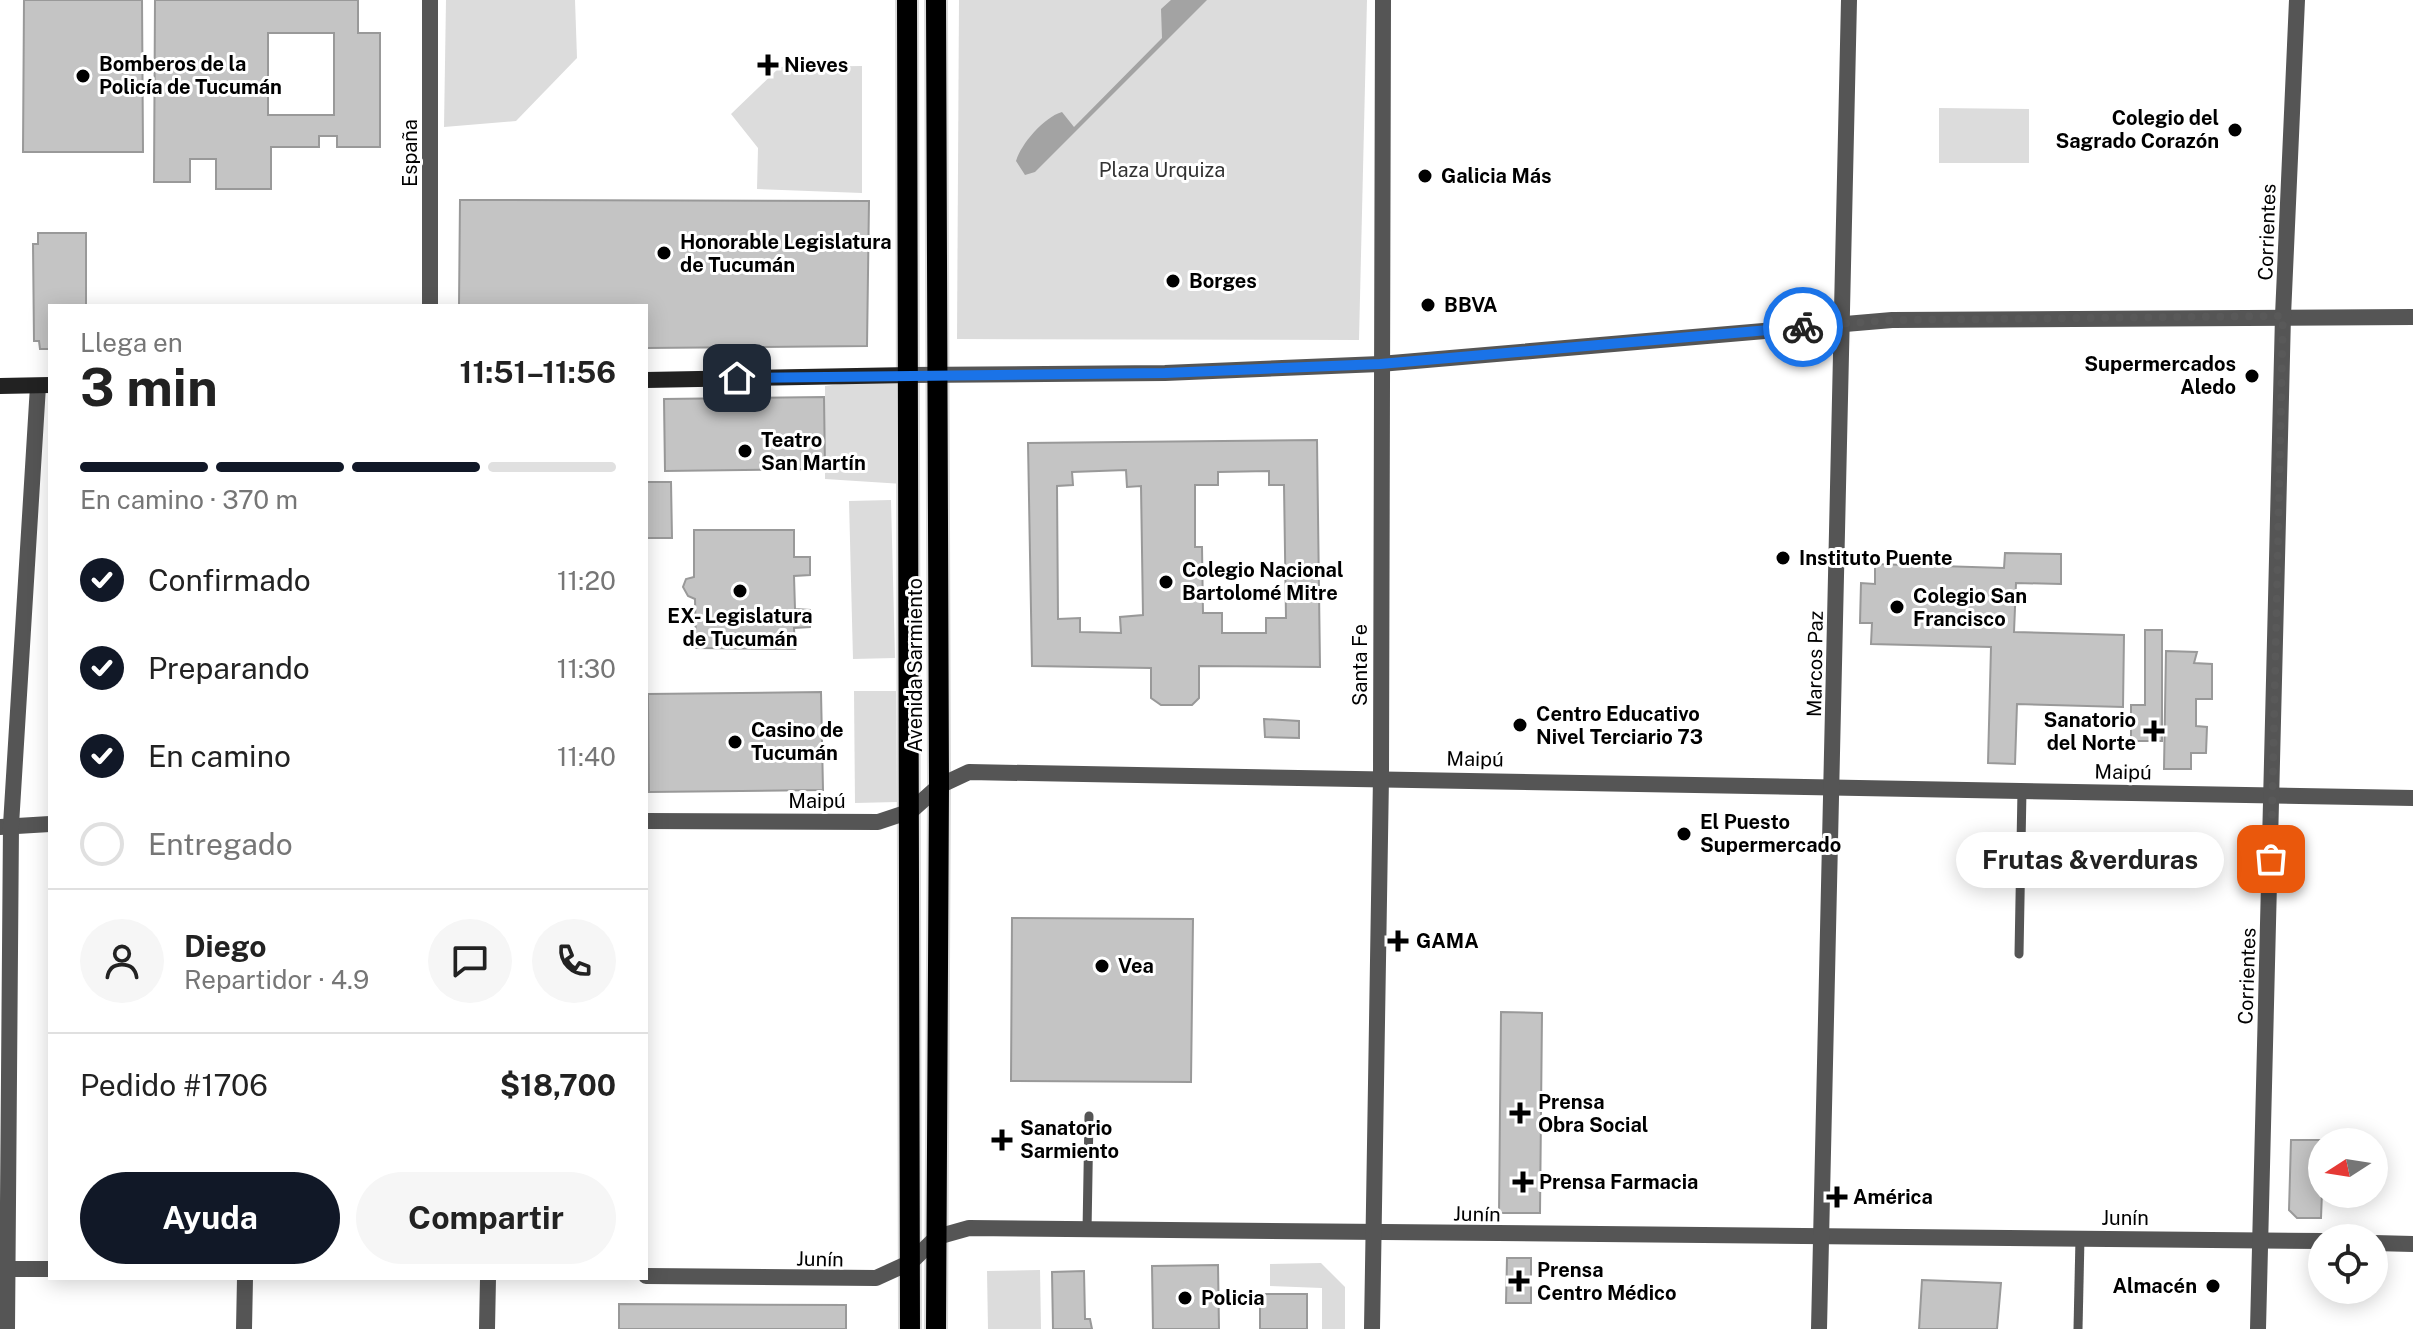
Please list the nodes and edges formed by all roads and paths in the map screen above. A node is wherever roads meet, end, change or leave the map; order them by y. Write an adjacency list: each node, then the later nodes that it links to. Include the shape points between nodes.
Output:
1 (430, 0): 7 (street, España)
2 (907, 0): 12 (main road, Avenida Sarmiento)
3 (936, 0): 13 (main road, Avenida Sarmiento)
4 (1383, 0): 11 (street, Santa Fe)
5 (1849, 0): 10 (street, Marcos Paz)
6 (2297, 0): 8 (street, Corrientes)
7 (430, 304)
8 (2283, 316): 9 (street); 10 (street); 21 (street, Corrientes)
9 (2413, 317)
10 (1842, 323): 11 (street); 18 (street, Marcos Paz)
11 (1380, 364): 13 (street); 17 (street, Santa Fe)
12 (910, 375): 13 (street); 14 (street); 23 (main road, Avenida Sarmiento)
13 (939, 375): 19 (main road, Avenida Sarmiento)
14 (648, 380)
15 (0, 386): 16 (street)
16 (44, 386): 26 (street)
17 (1381, 777): 18 (street, Maipú); 19 (street, Maipú, via 969,772); 30 (street, Santa Fe)
18 (1833, 785): 20 (street, Maipú); 32 (street, Marcos Paz)
19 (939, 786): 23 (street, Maipú); 31 (main road, Avenida Sarmiento)
20 (2022, 790): 21 (street, Maipú); 27 (lane)
21 (2273, 796): 22 (street, Maipú); 34 (street, Corrientes)
22 (2413, 798)
23 (911, 811): 24 (street, Maipú, via 878,822); 38 (main road, Avenida Sarmiento)
24 (648, 821)
25 (48, 824): 26 (street)
26 (6, 826): 39 (street)
27 (2019, 954)
28 (1089, 1116): 29 (lane)
29 (1087, 1231): 30 (street, Junín); 31 (street, Junín, via 969,1228)
30 (1372, 1233): 32 (street, Junín); 49 (street, Santa Fe)
31 (937, 1237): 38 (street, Junín); 48 (main road, Avenida Sarmiento)
32 (1823, 1237): 33 (street, Junín); 50 (street, Marcos Paz)
33 (2080, 1238): 34 (street, Junín); 51 (lane)
34 (2259, 1239): 35 (street, Junín); 52 (street, Corrientes)
35 (2308, 1241)
36 (2388, 1243): 37 (street)
37 (2413, 1244)
38 (911, 1262): 41 (street, Junín, via 876,1278 853,1280); 47 (main road, Avenida Sarmiento)
39 (4, 1269): 40 (street); 44 (street)
40 (48, 1269)
41 (648, 1276)
42 (245, 1280): 45 (street)
43 (488, 1280): 46 (street)
44 (7, 1329)
45 (244, 1329)
46 (487, 1329)
47 (910, 1329)
48 (936, 1329)
49 (1372, 1329)
50 (1819, 1329)
51 (2078, 1329)
52 (2258, 1329)

